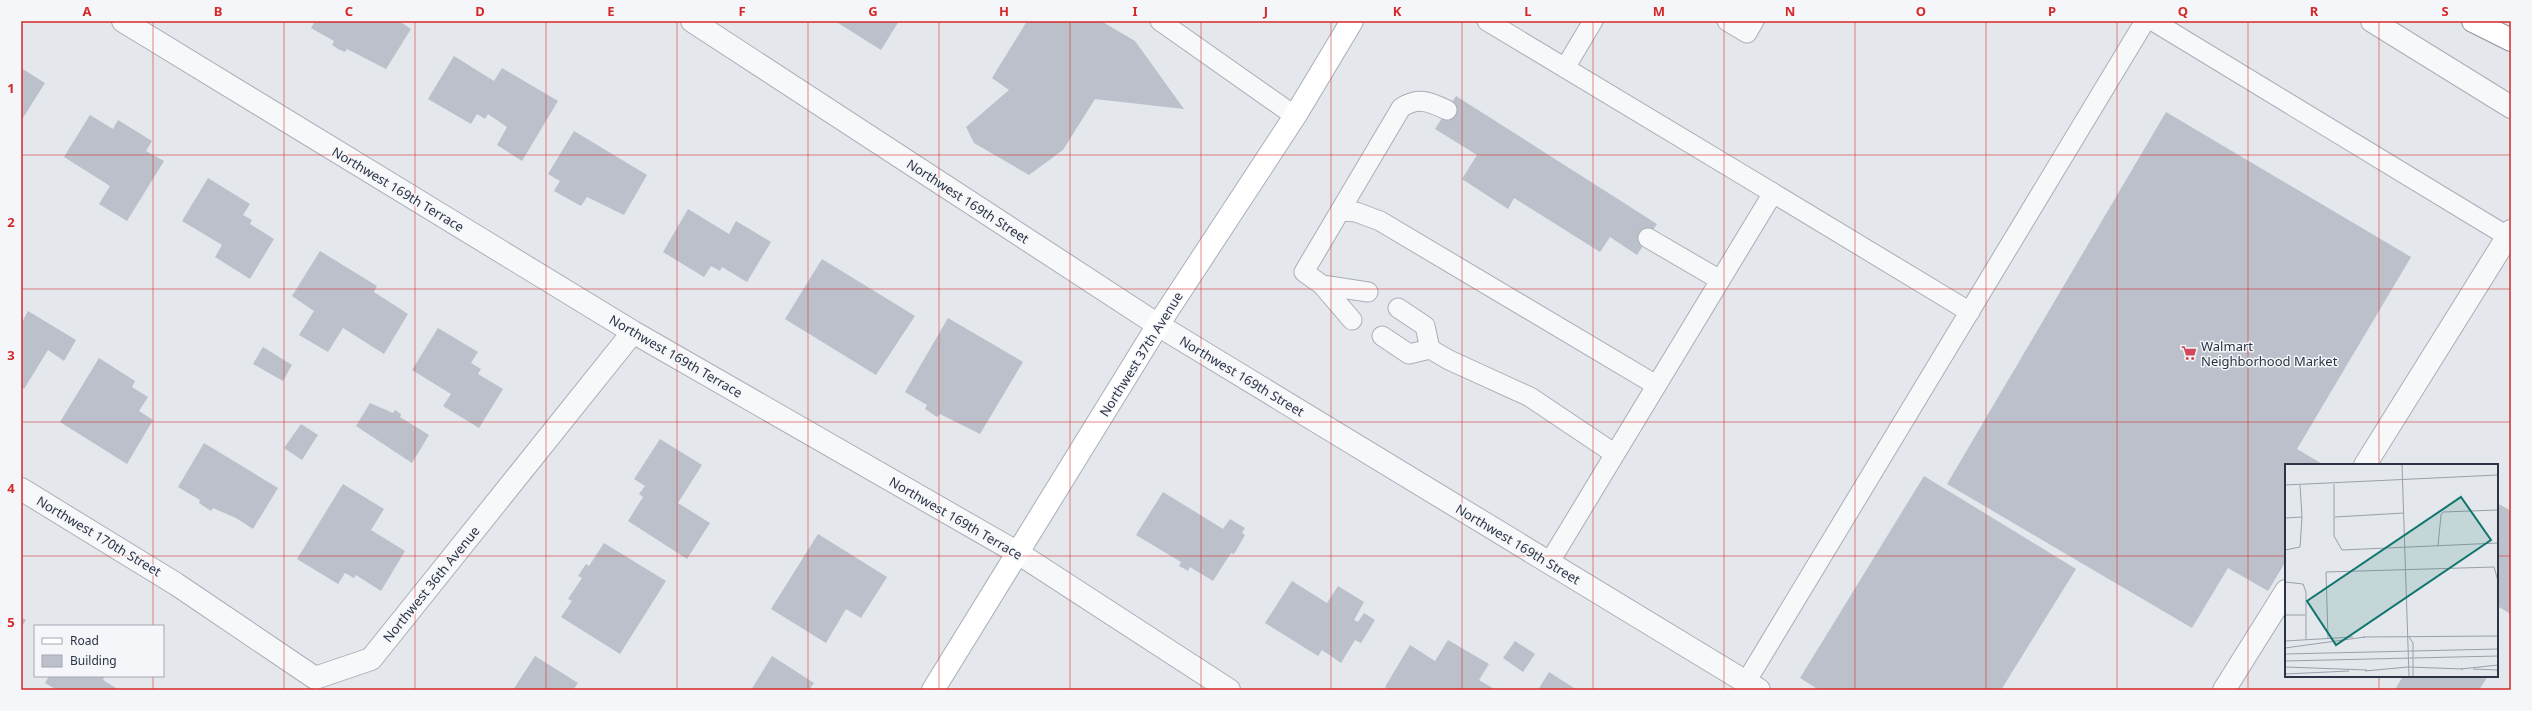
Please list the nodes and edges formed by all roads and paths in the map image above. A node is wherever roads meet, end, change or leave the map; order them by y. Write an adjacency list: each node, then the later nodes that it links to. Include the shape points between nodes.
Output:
1 (123, 21): 29 (street, Northwest 169th Terrace)
2 (692, 21): 28 (street, Northwest 169th Street)
3 (1160, 21): 17 (lane)
4 (1352, 21): 17 (main road, Northwest 37th Avenue)
5 (1487, 21): 14 (lane)
6 (1593, 21): 14 (lane)
7 (1727, 21): 8 (lane, via 1747,33)
8 (1754, 21)
9 (2145, 21): 26 (lane)
10 (2153, 21): 20 (lane)
11 (2372, 21): 15 (street)
12 (2473, 21): 13 (main road)
13 (2511, 40)
14 (1565, 68): 18 (lane)
15 (2511, 107)
16 (1447, 110): 19 (lane, via 1419,100 1401,108)
17 (1295, 116): 28 (main road, Northwest 37th Avenue)
18 (1773, 193): 22 (lane); 26 (lane)
19 (1340, 211): 23 (lane, via 1304,272); 32 (lane, via 1356,212 1380,221)
20 (2509, 233): 34 (street)
21 (1648, 238): 22 (lane)
22 (1720, 280): 32 (lane)
23 (1322, 285): 24 (lane); 27 (lane)
24 (1368, 292)
25 (1398, 308): 31 (lane, via 1425,326)
26 (1970, 312): 40 (lane)
27 (1352, 320)
28 (1158, 325): 36 (main road, Northwest 37th Avenue); 37 (street, Northwest 169th Street)
29 (633, 332): 36 (street, Northwest 169th Terrace); 38 (street, Northwest 36th Avenue, via 371,658 315,678)
30 (1382, 336): 31 (lane, via 1409,354)
31 (1430, 349): 33 (lane, via 1448,360 1530,397)
32 (1656, 385): 33 (lane)
33 (1615, 454): 37 (lane)
34 (2366, 464)
35 (21, 489): 38 (street, Northwest 170th Street)
36 (1018, 553): 41 (main road, Northwest 37th Avenue); 42 (street, Northwest 169th Terrace)
37 (1549, 563): 40 (street, Northwest 169th Street)
38 (176, 584)
39 (2285, 593): 43 (street)
40 (1753, 686)
41 (933, 690)
42 (1229, 690)
43 (2224, 690)

